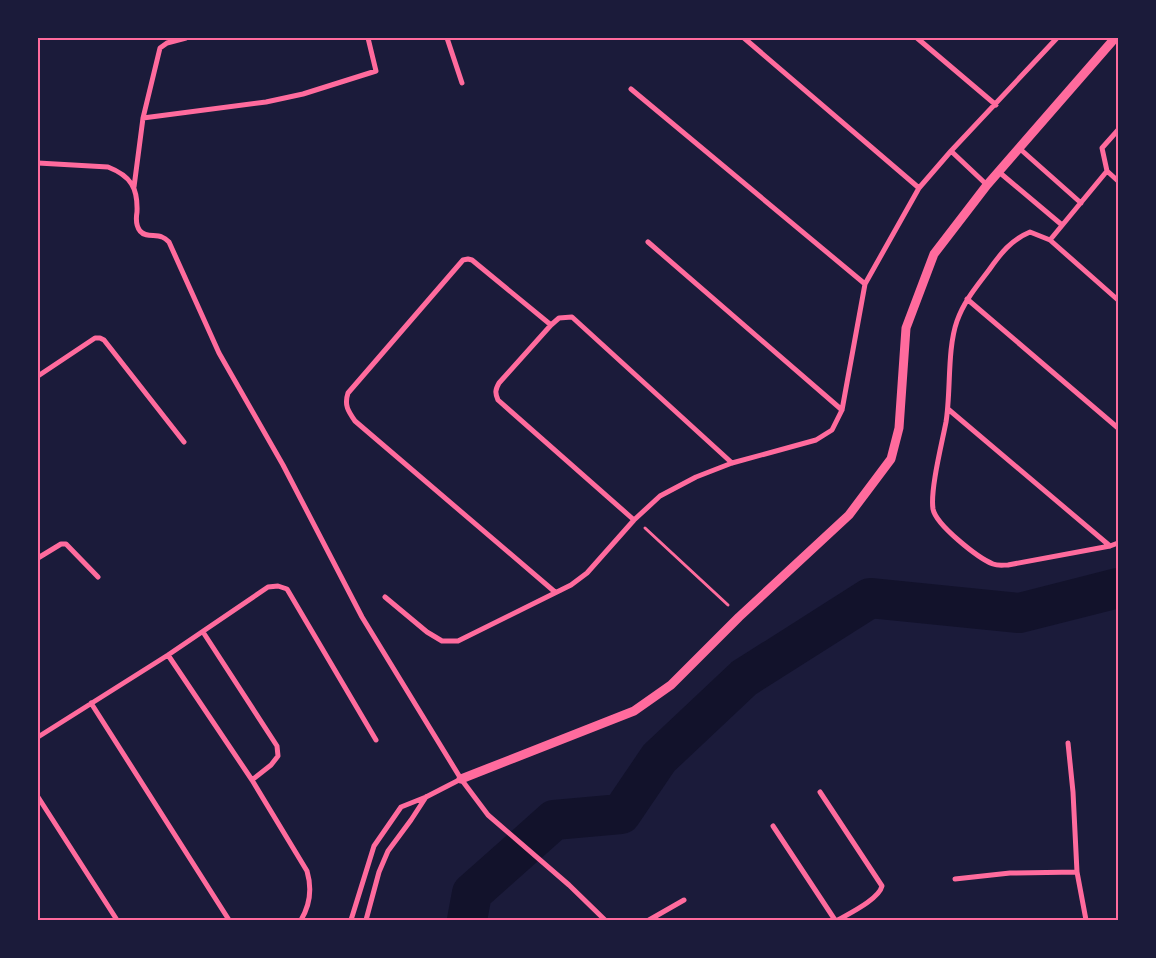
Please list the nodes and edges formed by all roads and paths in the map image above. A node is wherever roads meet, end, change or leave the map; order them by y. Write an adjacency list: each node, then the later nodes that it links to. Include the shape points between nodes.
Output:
1 (186, 38): 11 (street, via 160,48)
2 (368, 38): 11 (street, via 376,71 266,102)
3 (447, 38): 8 (street)
4 (744, 38): 21 (street)
5 (917, 38): 10 (street)
6 (1058, 38): 10 (street)
7 (1115, 38): 13 (street)
8 (462, 83)
9 (631, 89): 26 (street)
10 (996, 105): 14 (street)
11 (143, 118): 20 (street)
12 (1118, 130): 16 (street, via 1102,148)
13 (1019, 148): 17 (street); 22 (street)
14 (951, 151): 19 (street); 21 (street)
15 (38, 163): 20 (street, via 108,167 126,176)
16 (1107, 171): 18 (street); 22 (street)
17 (999, 172): 19 (street); 23 (street)
18 (1118, 181)
19 (987, 185): 43 (street, via 934,254 906,328 899,428 891,459 849,515)
20 (134, 187): 50 (street, via 136,221 140,230 145,235 161,236 169,242 219,354 283,465 362,617)
21 (919, 188): 26 (street)
22 (1081, 203): 23 (street)
23 (1062, 225): 24 (street)
24 (1050, 240): 27 (street, via 1030,232 1019,237 1006,247); 28 (street)
25 (648, 242): 32 (street)
26 (865, 284): 32 (street)
27 (967, 299): 31 (street, via 957,322 952,348); 33 (street)
28 (1118, 300)
29 (551, 325): 35 (street, via 559,318 572,317); 36 (street, via 499,384 495,394); 41 (street, via 472,260 463,260 348,393 346,407 355,421)
30 (38, 376): 34 (street, via 94,338 100,338)
31 (948, 409): 38 (street); 38 (street, via 933,508 945,529 996,565)
32 (842, 410): 35 (street, via 832,430 816,440)
33 (1118, 428)
34 (184, 442)
35 (732, 463): 36 (street, via 660,496)
36 (634, 520): 41 (street, via 587,573); 43 (path)
37 (1118, 543): 38 (street)
38 (1110, 546)
39 (38, 558): 40 (street, via 66,544)
40 (98, 577)
41 (555, 592): 42 (street, via 458,641 442,641 427,632)
42 (385, 597)
43 (739, 617): 50 (street, via 671,685 634,711)
44 (203, 632): 45 (street); 48 (street, via 268,587 287,589); 51 (street, via 277,746 278,756)
45 (168, 655): 46 (street); 51 (street)
46 (90, 703): 47 (street); 60 (street)
47 (38, 737)
48 (376, 740)
49 (1068, 743): 56 (street)
50 (461, 779): 53 (street); 64 (street, via 488,815 569,884)
51 (252, 780): 61 (street, via 307,871 311,885 306,912)
52 (820, 792): 66 (street, via 882,886 875,897)
53 (426, 797): 62 (street, via 401,807 374,846); 63 (street, via 388,851)
54 (38, 798): 59 (street)
55 (773, 826): 66 (street)
56 (1077, 872): 57 (street, via 1010,873); 67 (street)
57 (955, 879)
58 (684, 900): 65 (street)
59 (117, 920)
60 (229, 920)
61 (301, 920)
62 (350, 920)
63 (366, 920)
64 (605, 920)
65 (649, 920)
66 (837, 920)
67 (1086, 920)

